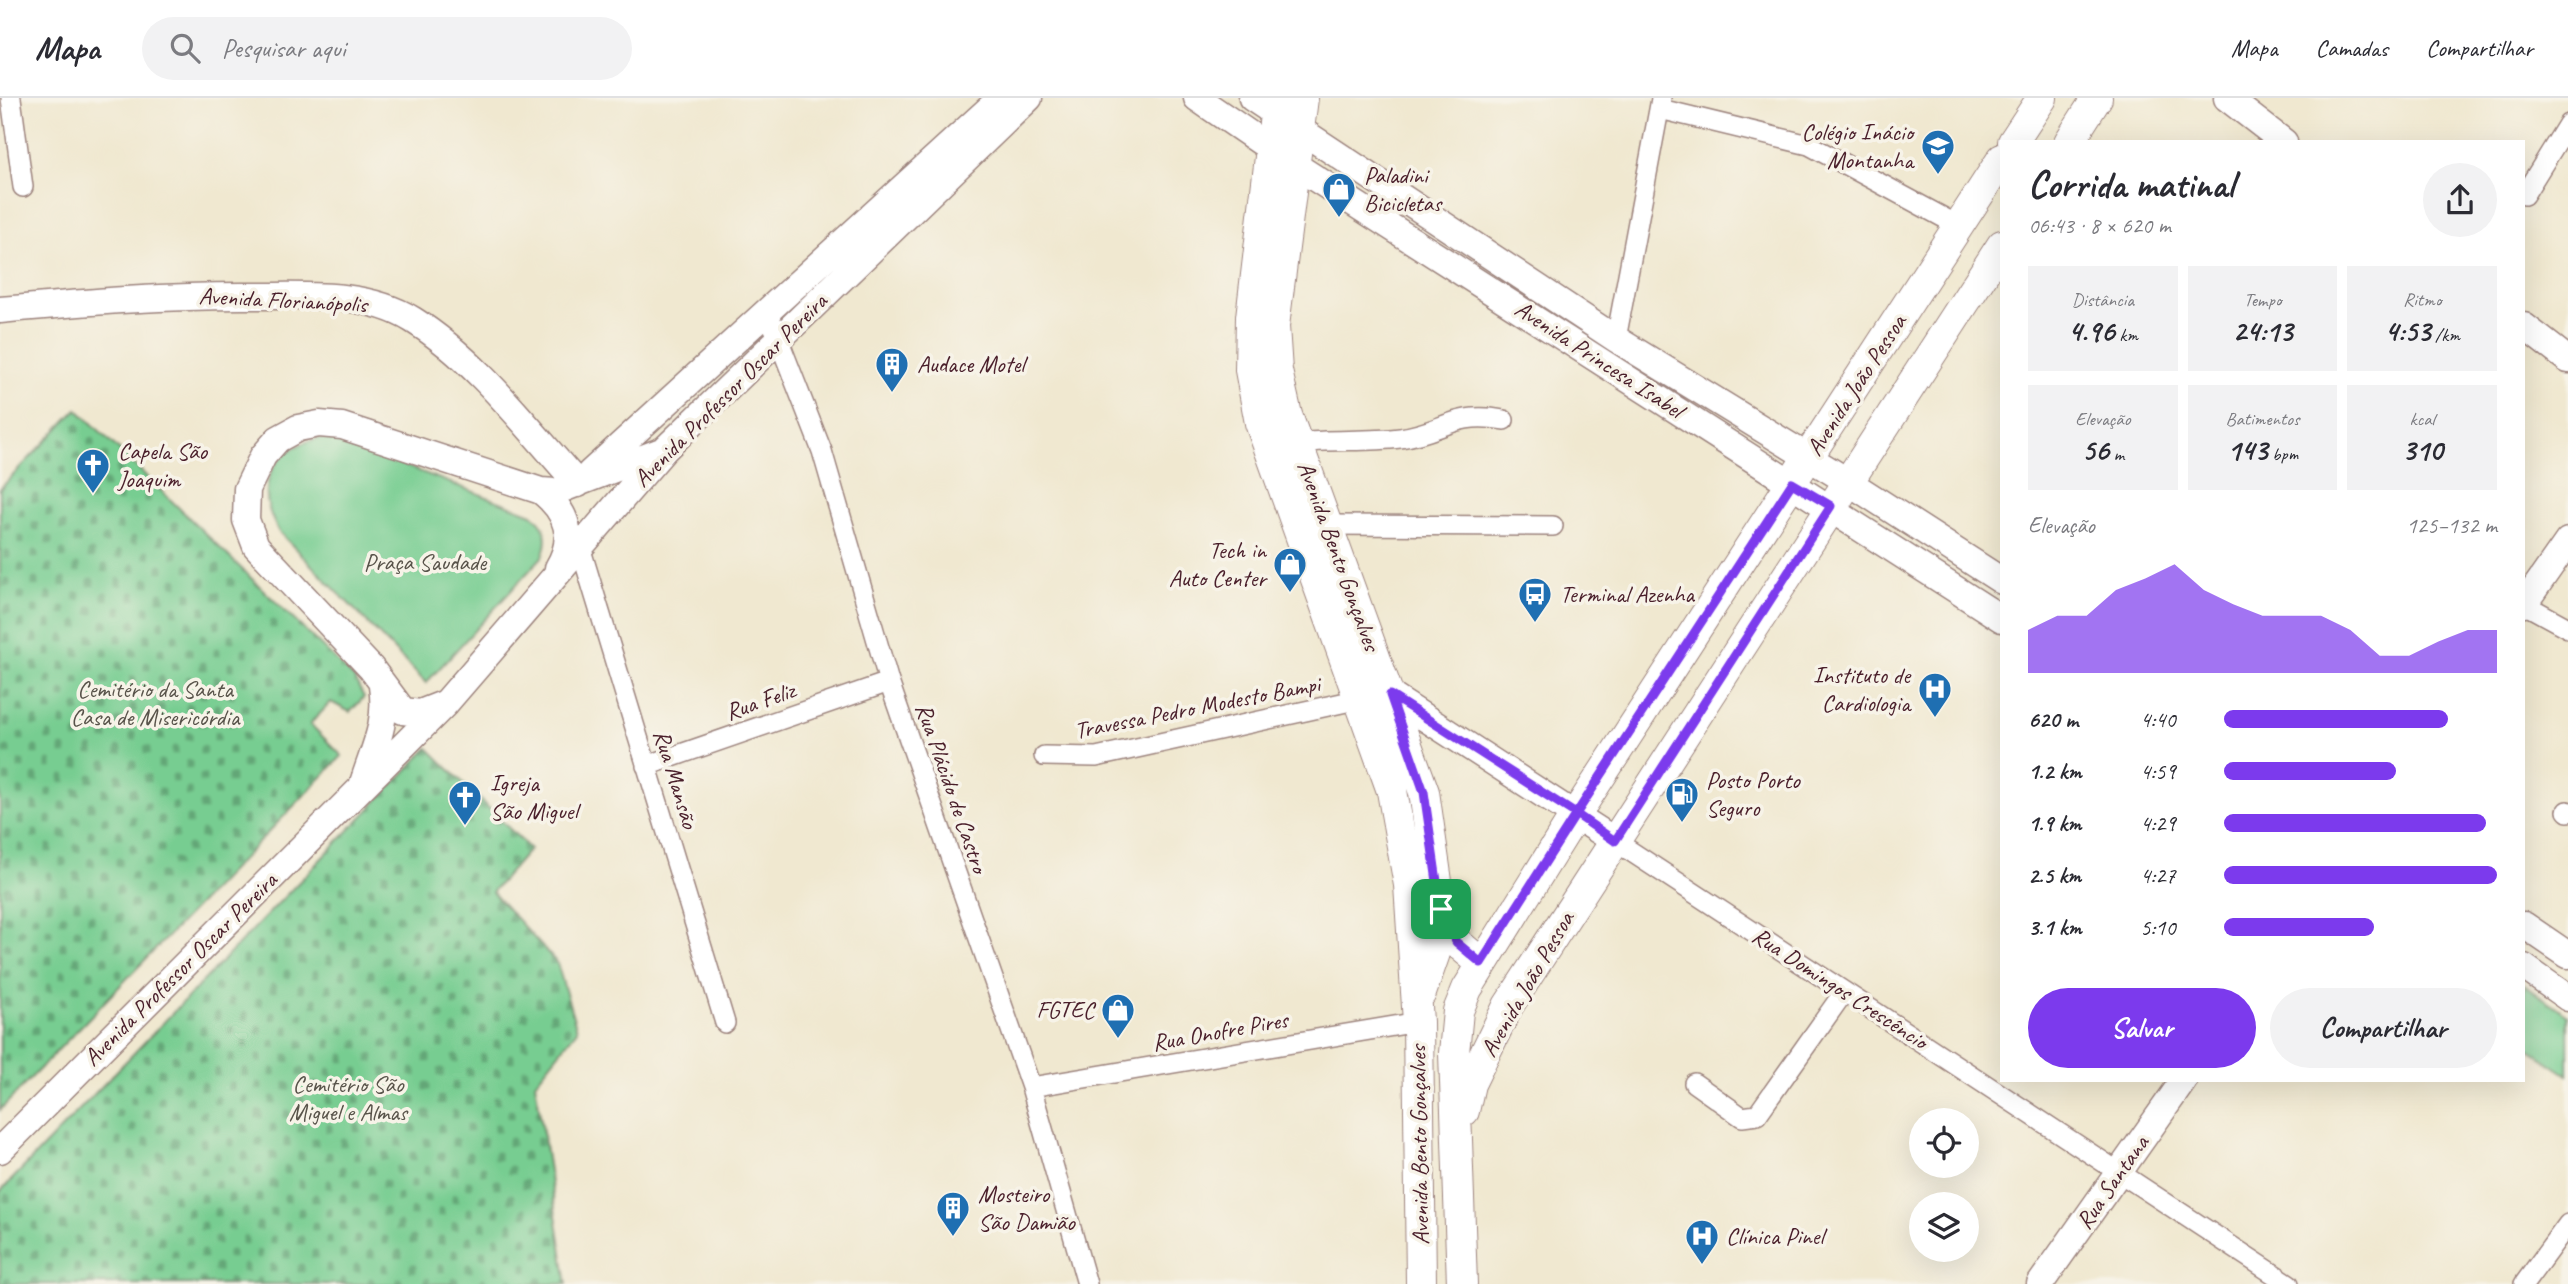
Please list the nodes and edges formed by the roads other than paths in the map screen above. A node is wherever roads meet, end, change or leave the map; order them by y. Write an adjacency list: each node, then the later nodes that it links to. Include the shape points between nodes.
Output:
1 (12, 98): 17 (street)
2 (1001, 98): 22 (main road, Avenida Professor Oscar Pereira)
3 (1029, 98): 24 (main road, Avenida Professor Oscar Pereira)
4 (1196, 98): 15 (main road, Avenida Princesa Isabel)
5 (1303, 98): 10 (main road, Avenida Bento Gonçalves)
6 (2042, 98): 12 (main road)
7 (2097, 98): 13 (main road)
8 (2227, 98): 14 (main road)
9 (1660, 104): 19 (street, via 1809,145); 25 (street)
10 (1275, 110): 15 (main road, Avenida Bento Gonçalves); 25 (main road, Avenida Princesa Isabel)
11 (2568, 124): 18 (street)
12 (2014, 140)
13 (2070, 140)
14 (2281, 140)
15 (1282, 156): 28 (main road, Avenida Bento Gonçalves, via 1274,326 1277,371); 32 (main road, Avenida Princesa Isabel); 49 (main road, Avenida Bento Gonçalves, via 1251,317 1250,370 1260,423)
16 (2000, 162): 19 (main road, Avenida João Pessoa)
17 (23, 187)
18 (2525, 193)
19 (1959, 226): 30 (main road, Avenida João Pessoa)
20 (2000, 252): 31 (main road, Avenida João Pessoa)
21 (0, 310): 33 (main road, Avenida Florianópolis, via 169,295 318,296 381,305 413,320 465,360)
22 (767, 310): 24 (street, Rua Plácido de Castro); 33 (main road, Avenida Professor Oscar Pereira)
23 (2525, 327): 26 (main road)
24 (778, 338): 29 (main road, Avenida Professor Oscar Pereira); 46 (street, Rua Plácido de Castro, via 822,451)
25 (1616, 339): 30 (main road, Avenida Princesa Isabel)
26 (2568, 360)
27 (1504, 420): 28 (street, via 1462,418 1398,438)
28 (1297, 443): 36 (main road, Avenida Bento Gonçalves)
29 (664, 450): 33 (main road); 39 (main road, Avenida Professor Oscar Pereira)
30 (1809, 457): 31 (main road, Avenida Princesa Isabel); 32 (main road, Avenida João Pessoa)
31 (1847, 481): 35 (main road, Avenida João Pessoa); 40 (main road, Avenida Princesa Isabel)
32 (1792, 483): 35 (main road, Avenida Princesa Isabel); 54 (main road, Avenida João Pessoa)
33 (578, 484): 34 (main road, via 568,490)
34 (541, 491): 41 (main road, via 563,513 569,528 564,559); 47 (main road, via 342,426 298,428 278,439 263,456 247,489 246,520 256,546 371,668)
35 (1831, 506): 44 (main road, Avenida Princesa Isabel); 55 (main road, Avenida João Pessoa)
36 (1327, 525): 37 (street); 48 (main road, Avenida Bento Gonçalves)
37 (1553, 526)
38 (2568, 541): 42 (main road)
39 (581, 550): 41 (main road, Avenida Professor Oscar Pereira); 52 (street, Rua Mansão)
40 (2000, 580)
41 (547, 588): 50 (main road, Avenida Professor Oscar Pereira)
42 (2525, 603)
43 (2525, 605): 45 (street)
44 (2000, 618)
45 (2568, 628)
46 (889, 682): 52 (street, Rua Feliz); 67 (street, Rua Plácido de Castro)
47 (382, 686): 50 (main road, via 403,711 420,713); 53 (main road, Avenida Professor Oscar Pereira, via 383,727)
48 (1390, 695): 54 (main road, Rua Domingos Crescêncio); 56 (main road, Avenida Bento Gonçalves, via 1424,792)
49 (1360, 699): 51 (street, Travessa Pedro Modesto Bampi, via 1096,757); 63 (main road, Avenida Bento Gonçalves, via 1392,791 1409,885)
50 (445, 704): 53 (main road, Avenida Professor Oscar Pereira)
51 (1044, 756)
52 (646, 766): 64 (street, Rua Mansão)
53 (361, 789): 69 (main road, Avenida Professor Oscar Pereira)
54 (1576, 814): 55 (main road, Rua Domingos Crescêncio); 59 (main road, Avenida João Pessoa)
55 (1615, 841): 61 (street, Rua Domingos Crescêncio); 68 (main road, Avenida João Pessoa, via 1508,1006 1471,1084)
56 (1441, 909): 59 (main road, via 1456,942); 63 (main road, Avenida Bento Gonçalves, via 1435,953)
57 (2525, 926): 58 (main road)
58 (2568, 955)
59 (1481, 963): 68 (main road, Avenida João Pessoa, via 1458,1011 1455,1032)
60 (2525, 968): 62 (main road)
61 (1844, 992): 66 (street, via 1757,1115 1742,1117); 70 (street, Rua Domingos Crescêncio)
62 (2568, 998)
63 (1417, 1014): 67 (street, Rua Onofre Pires); 73 (main road, Avenida Bento Gonçalves)
64 (725, 1023)
65 (2183, 1082): 70 (main road, Rua Santana)
66 (1694, 1083)
67 (1031, 1087): 72 (street, Rua Plácido de Castro)
68 (1459, 1132): 74 (main road, Avenida Bento Gonçalves)
69 (0, 1150)
70 (2119, 1170): 75 (main road, Rua Santana); 76 (street, Rua Domingos Crescêncio)
71 (2568, 1224): 77 (street)
72 (1087, 1284)
73 (1421, 1284)
74 (1462, 1284)
75 (2040, 1284)
76 (2289, 1284)
77 (2524, 1284)

